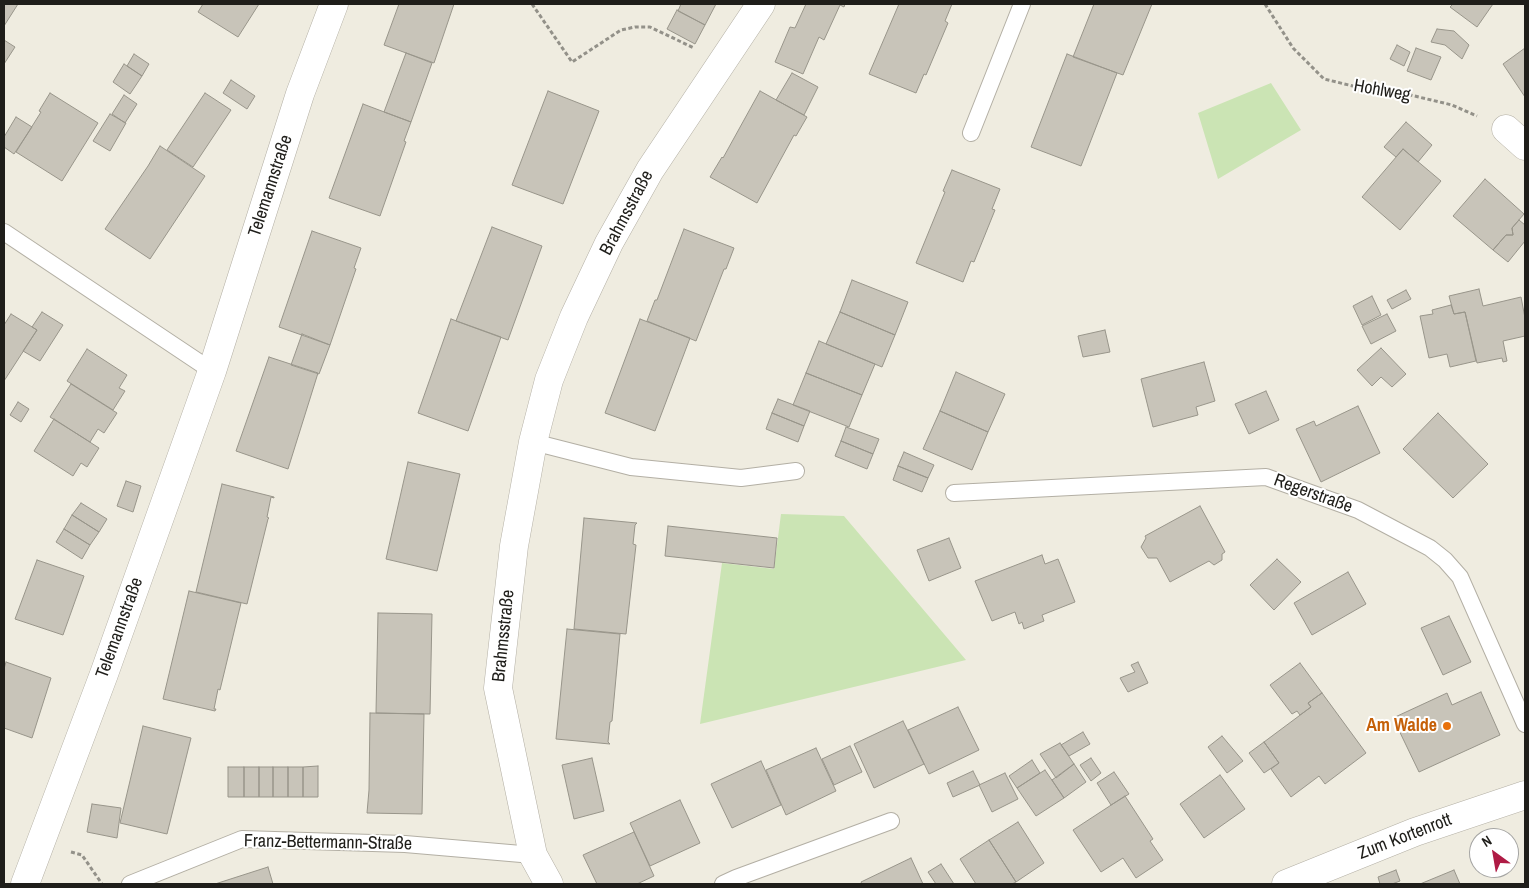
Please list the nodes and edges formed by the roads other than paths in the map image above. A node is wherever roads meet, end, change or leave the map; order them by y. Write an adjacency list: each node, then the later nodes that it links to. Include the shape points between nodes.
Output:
1 (334, 4): 6 (street, Telemannstraße, via 300,94)
2 (761, 4): 7 (street, Brahmsstraße, via 650,170 609,244 574,317 549,380)
3 (1022, 4): 4 (lane)
4 (971, 133)
5 (4, 232): 6 (lane)
6 (212, 370): 15 (street, Telemannstraße, via 101,684)
7 (533, 442): 8 (lane, via 631,467 741,478); 13 (street, Brahmsstraße, via 514,546 498,688)
8 (796, 471)
9 (954, 493): 10 (lane, Regerstraße, via 1266,477 1358,510 1430,548 1460,577)
10 (1525, 724)
11 (1525, 795): 19 (street, Zum Kortenrott, via 1415,832)
12 (891, 821): 18 (lane)
13 (533, 855): 16 (lane, Franz-Bettermann-Straße, via 405,844 242,839); 17 (street, Brahmsstraße)
14 (4, 882): 15 (street)
15 (25, 884)
16 (130, 884)
17 (549, 884)
18 (723, 884)
19 (1286, 884)

